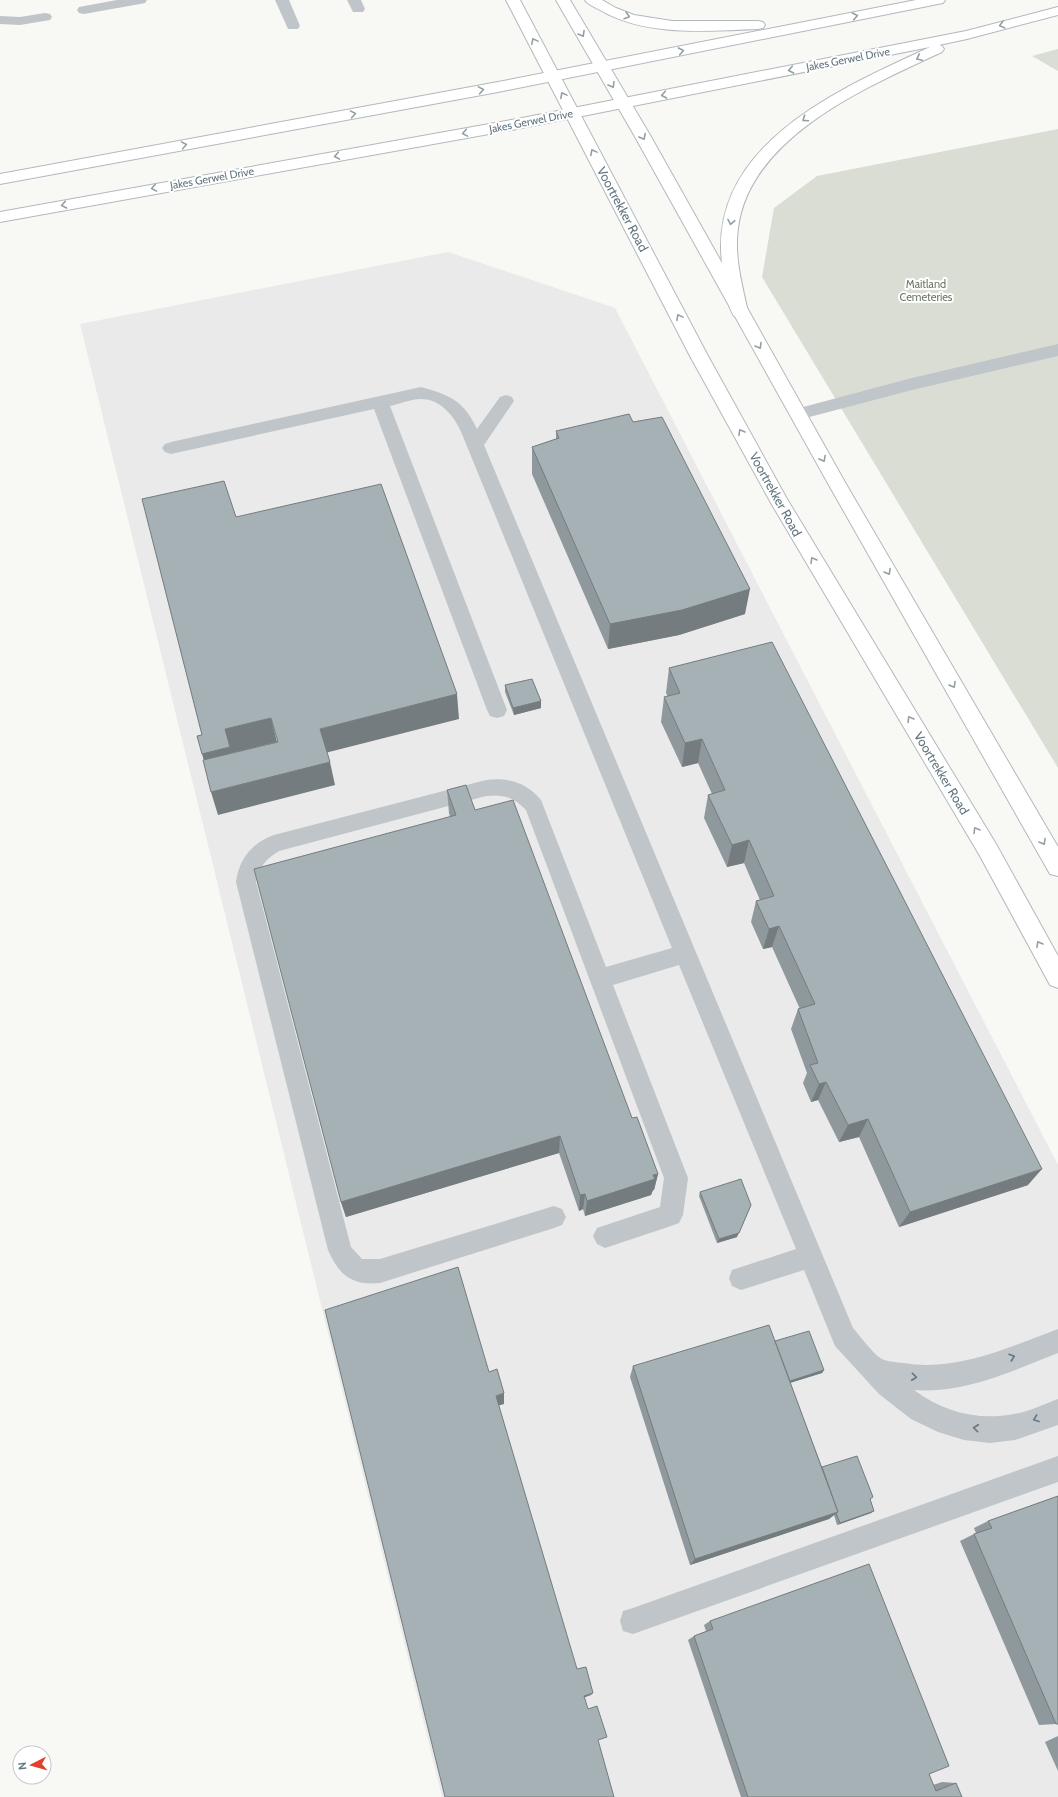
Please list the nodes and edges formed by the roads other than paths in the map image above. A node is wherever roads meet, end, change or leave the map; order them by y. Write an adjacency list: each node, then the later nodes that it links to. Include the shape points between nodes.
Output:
1 (140, 0): 7 (lane)
2 (282, 0): 12 (lane)
3 (513, 0): 15 (main road, Voortrekker Road, one-way to 3)
4 (563, 0): 14 (main road, one-way to 14)
5 (592, 0): 11 (main road, one-way to 11, via 630,18 665,24)
6 (938, 0): 11 (main road, one-way to 6)
7 (84, 10)
8 (1058, 11): 13 (main road, Jakes Gerwel Drive, one-way to 13)
9 (46, 17): 10 (lane, via 20,21)
10 (0, 20)
11 (817, 24): 14 (main road, one-way to 11)
12 (293, 26)
13 (967, 35): 16 (main road, Jakes Gerwel Drive, one-way to 16); 20 (main road, one-way to 20, via 825,107 787,132 763,156 745,183 730,224 730,258)
14 (601, 67): 15 (main road); 16 (main road, one-way to 16)
15 (553, 76): 17 (main road, Voortrekker Road, one-way to 15); 18 (main road, one-way to 15)
16 (623, 103): 17 (main road, Jakes Gerwel Drive); 20 (main road, one-way to 20)
17 (572, 113): 19 (main road, Jakes Gerwel Drive, one-way to 19); 30 (main road, Voortrekker Road, one-way to 17, via 988,850 783,508 699,356)
18 (0, 179)
19 (0, 217)
20 (740, 312): 24 (main road, one-way to 24)
21 (1058, 350): 24 (lane)
22 (506, 401): 25 (lane)
23 (380, 402): 25 (lane, via 421,393 444,400 456,408 464,418); 26 (lane); 27 (lane)
24 (798, 414): 28 (main road, one-way to 28)
25 (475, 445): 29 (lane)
26 (171, 448)
27 (497, 710)
28 (1058, 867)
29 (685, 954): 31 (lane); 34 (lane)
30 (1058, 978)
31 (600, 979): 32 (lane, via 534,806 521,792 513,788 486,788 274,844 252,859 247,871 246,882 340,1250 345,1261 356,1269 368,1273 380,1271); 33 (lane, via 676,1178 671,1215)
32 (554, 1217)
33 (605, 1236)
34 (810, 1256): 35 (lane); 37 (lane, via 844,1337)
35 (741, 1278)
36 (1058, 1342): 37 (lane, one-way to 36, via 926,1378 951,1376)
37 (875, 1370): 38 (lane, one-way to 37, via 1015,1427 990,1430 964,1427 938,1420 920,1410 888,1385)
38 (1058, 1412)
39 (1058, 1469): 40 (lane)
40 (633, 1621)

